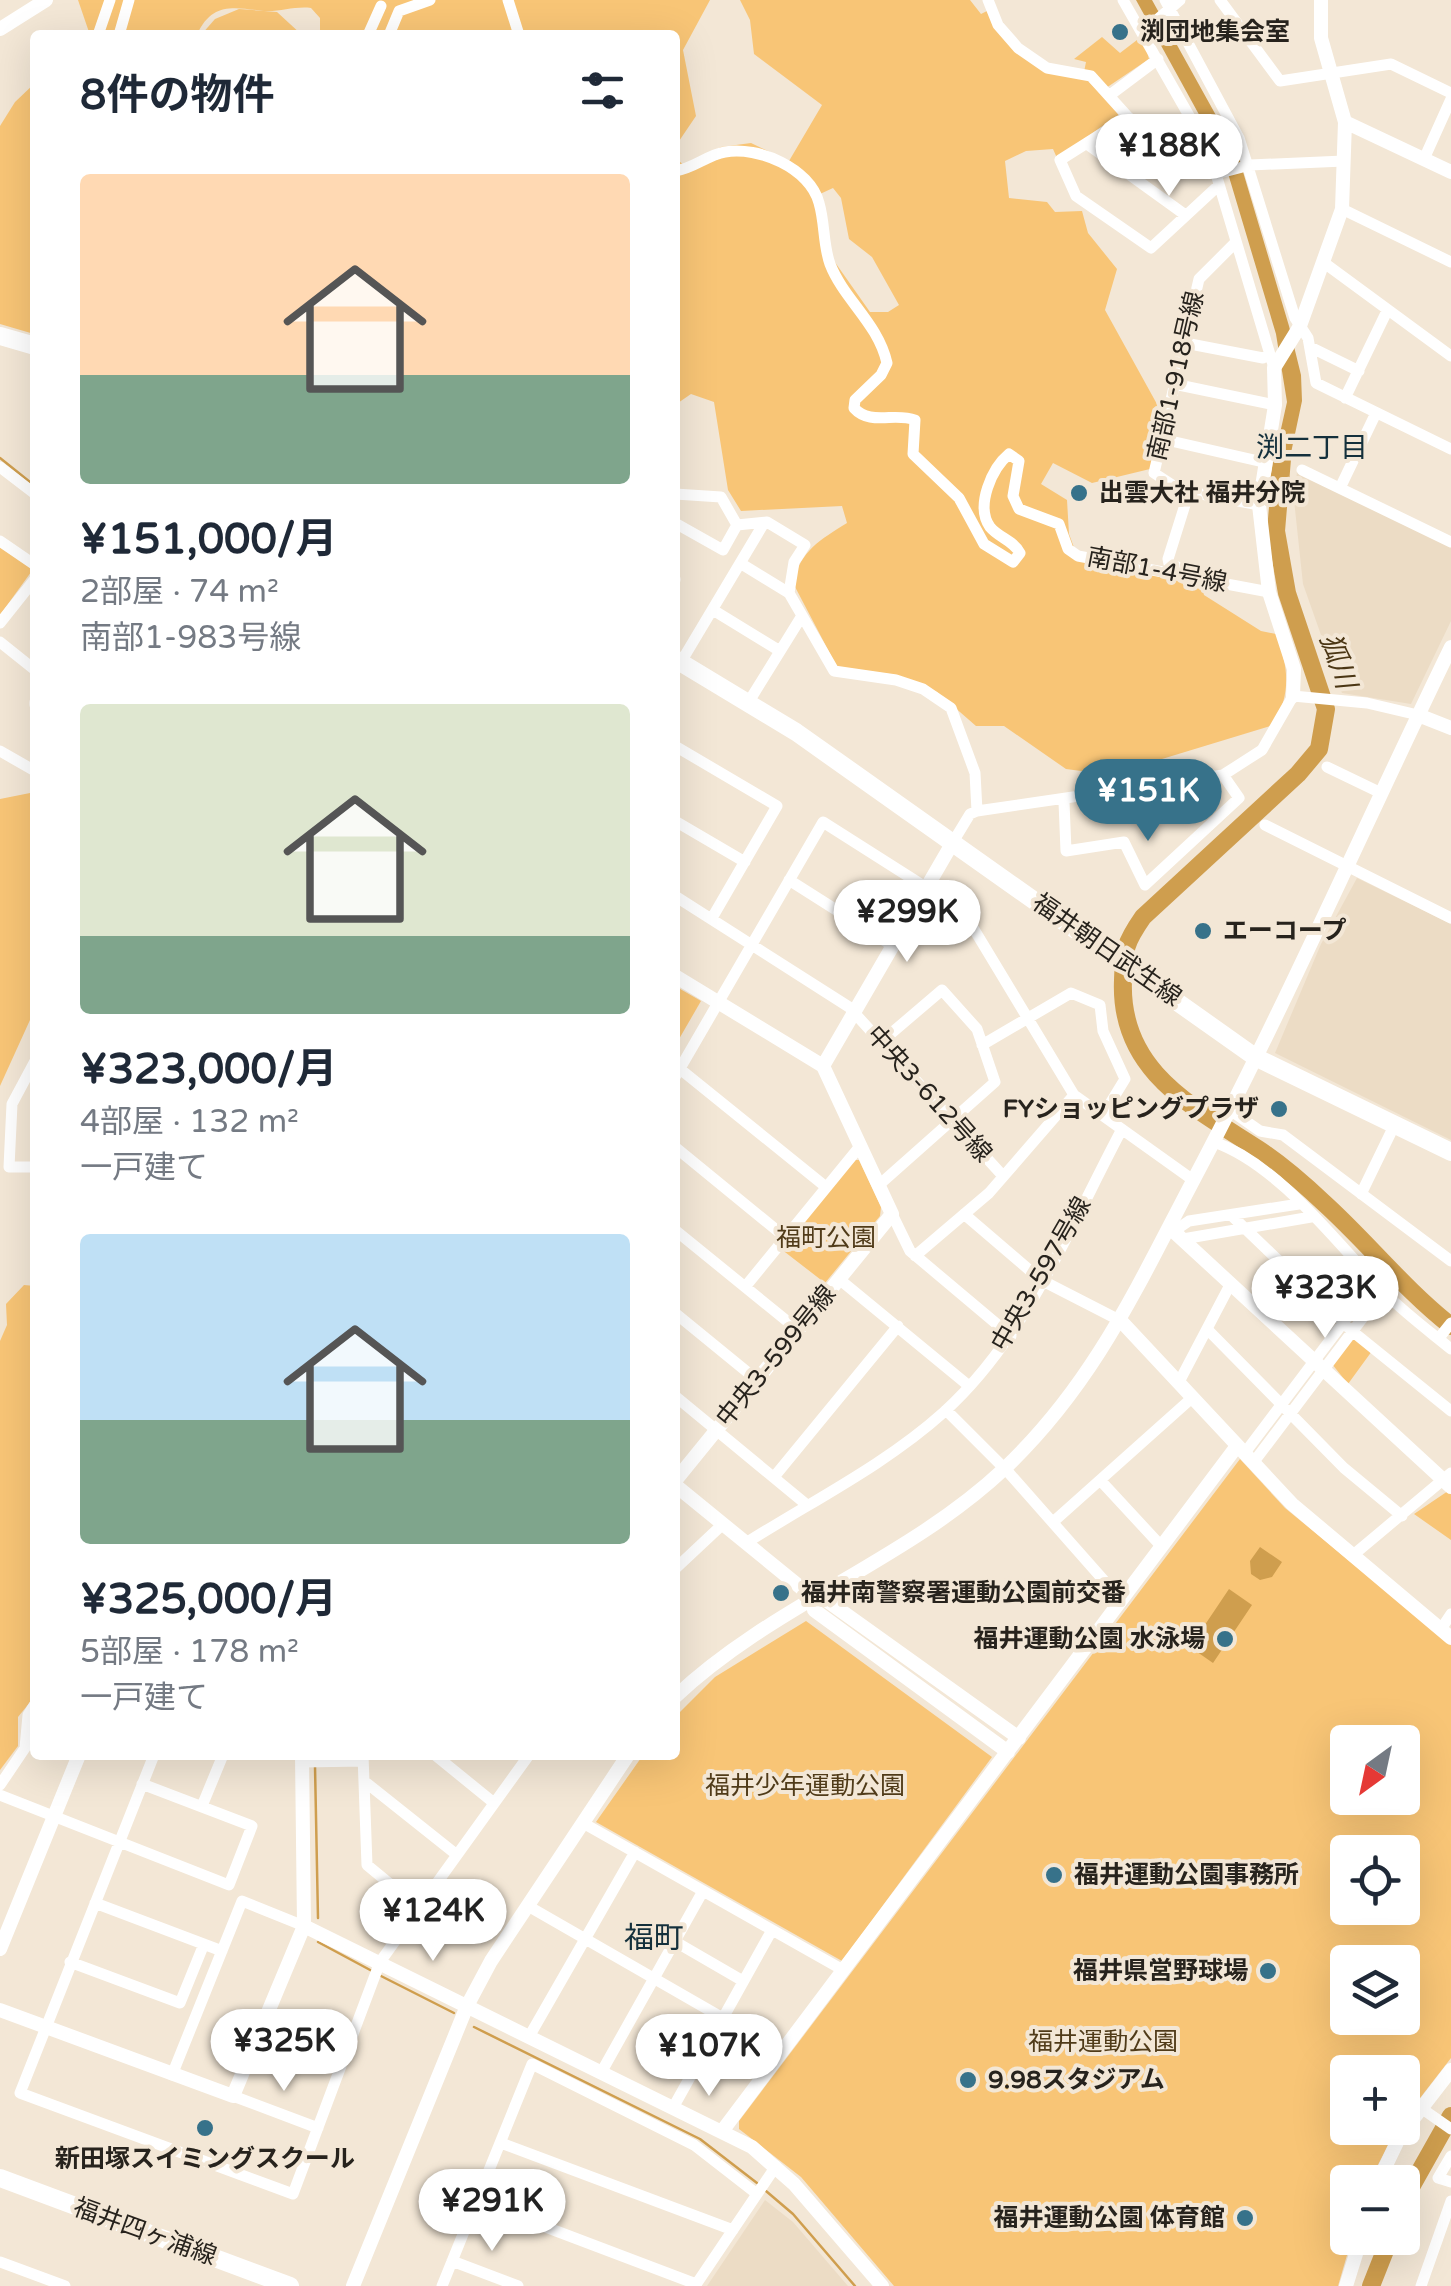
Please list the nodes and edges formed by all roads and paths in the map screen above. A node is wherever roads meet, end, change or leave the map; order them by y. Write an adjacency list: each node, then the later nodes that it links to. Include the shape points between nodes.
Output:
1 (46, 0): 13 (street)
2 (110, 0): 14 (street)
3 (129, 0): 15 (street)
4 (430, 0): 12 (street)
5 (508, 0): 18 (street)
6 (988, 0): 22 (street, via 1018,48 1047,68 1091,76)
7 (1123, 0): 19 (street)
8 (1220, 0): 21 (street, via 1280,81)
9 (1320, 0): 21 (street)
10 (380, 3): 12 (street); 16 (street)
11 (1170, 5): 19 (street); 29 (street)
12 (398, 10): 17 (street)
13 (0, 29)
14 (100, 30)
15 (120, 30)
16 (370, 30)
17 (392, 30)
18 (517, 30)
19 (1145, 30): 20 (street)
20 (1158, 58): 22 (street); 32 (street)
21 (1329, 73): 23 (street, via 1391,64); 25 (street)
22 (1110, 96): 24 (street)
23 (1451, 96): 27 (street)
24 (1128, 117): 26 (street); 32 (street)
25 (1345, 122): 27 (street); 28 (street)
26 (1087, 144): 34 (street); 34 (street, via 1060,160 1076,196 1151,248)
27 (1424, 159): 31 (street)
28 (1344, 161): 29 (street); 33 (street)
29 (1248, 166): 32 (street); 39 (street)
30 (680, 169): 68 (street, 南部1-4号線, via 721,152 749,151 779,161 812,189 831,266 868,319 887,363 854,408 873,418 915,420 913,454 946,481 992,550 1013,562 1020,552 991,528 984,510 996,468 1008,454 1019,461 1013,496 1020,509 1059,524 1068,549)
31 (1451, 172)
32 (1218, 177): 34 (street); 35 (street)
33 (1342, 209): 36 (street); 37 (street)
34 (1184, 214)
35 (1235, 243): 41 (street, 南部1-918号線, via 1199,278); 45 (street)
36 (1323, 262): 38 (street); 39 (street)
37 (1451, 262)
38 (1388, 311): 44 (street); 46 (street)
39 (1297, 329): 43 (street); 45 (street)
40 (0, 336): 42 (main road)
41 (1185, 343): 45 (street); 47 (street, 南部1-918号線)
42 (30, 344)
43 (1310, 347): 46 (street); 48 (street, via 1316,383)
44 (1451, 356)
45 (1273, 360): 49 (street)
46 (1359, 370): 48 (street)
47 (1174, 384): 49 (street); 51 (street, 南部1-918号線)
48 (1346, 398): 50 (street)
49 (1275, 405): 53 (street)
50 (1376, 413): 52 (street); 56 (street)
51 (1162, 438): 53 (street); 58 (street, 南部1-918号線, via 1154,473)
52 (1451, 449)
53 (1263, 462): 60 (street)
54 (0, 467): 57 (street)
55 (1302, 470): 56 (street)
56 (1340, 488): 65 (street)
57 (30, 490)
58 (1190, 492): 60 (street, 南部1-918号線); 68 (street, via 1169,564)
59 (680, 494): 63 (street, via 720,497)
60 (1259, 505): 70 (street)
61 (764, 522): 63 (street); 67 (street); 71 (street, via 805,545 794,562)
62 (680, 526): 63 (street, via 722,550)
63 (737, 526)
64 (0, 541): 66 (street)
65 (1451, 542)
66 (30, 562)
67 (740, 563): 71 (street); 72 (street)
68 (1210, 581): 70 (street, 南部1-4号線)
69 (30, 585): 74 (street)
70 (1269, 592): 81 (street)
71 (789, 593): 73 (street)
72 (713, 610): 77 (street); 78 (street)
73 (800, 619): 77 (street); 92 (street, via 834,672 896,680 951,708 975,773)
74 (0, 623)
75 (0, 642): 80 (street)
76 (1451, 647): 83 (street)
77 (780, 651): 82 (street)
78 (680, 657)
79 (680, 661): 82 (main road, 福井朝日武生線)
80 (30, 664)
81 (1300, 697): 83 (street); 89 (street, via 1262,750)
82 (748, 703): 95 (main road, 福井朝日武生線)
83 (1418, 715): 84 (street); 90 (street)
84 (1451, 728)
85 (680, 749): 96 (street, via 777,806)
86 (0, 751): 87 (street)
87 (30, 766)
88 (1327, 767): 90 (street)
89 (1223, 774): 91 (street); 91 (street, via 1239,798 1146,885 1124,842 1066,851)
90 (1381, 794): 97 (street)
91 (1064, 802): 92 (street)
92 (977, 812): 95 (street)
93 (680, 824): 96 (street)
94 (1265, 825): 97 (street)
95 (953, 842): 99 (street); 111 (main road, 福井朝日武生線)
96 (744, 862): 101 (street)
97 (1346, 866): 102 (street); 111 (street)
98 (789, 880): 99 (street, via 823,822); 103 (street); 104 (street)
99 (926, 889): 104 (street); 108 (street, via 963,912)
100 (680, 899): 101 (street, 中央3-612号線)
101 (712, 918): 103 (street, 中央3-612号線)
102 (1451, 918)
103 (752, 945): 106 (street); 107 (street, 中央3-612号線)
104 (893, 946): 107 (street)
105 (680, 979): 106 (street)
106 (719, 1002): 112 (street); 113 (street)
107 (855, 1013): 109 (street, 中央3-612号線); 112 (street)
108 (1028, 1017): 110 (street); 116 (street); 117 (street, via 1071,993 1100,1005 1110,1052 1125,1079)
109 (881, 1042): 110 (street, via 942,990); 119 (street, 中央3-612号線)
110 (982, 1045): 119 (street, via 995,1082)
111 (1256, 1057): 118 (street); 120 (main road, 福井朝日武生線)
112 (823, 1066): 123 (street)
113 (680, 1068)
114 (30, 1071): 126 (street, via 12,1104 9,1167)
115 (680, 1075): 130 (street)
116 (1074, 1096): 117 (street); 127 (street)
117 (1104, 1115): 121 (street)
118 (1228, 1115): 122 (street); 131 (street, via 1283,1135)
119 (953, 1120): 127 (street, 中央3-612号線); 129 (street)
120 (1395, 1124): 125 (main road, 福井朝日武生線); 131 (street)
121 (1122, 1129): 128 (street); 144 (street, 中央3-597号線)
122 (1215, 1141): 128 (street); 132 (street)
123 (861, 1145): 129 (street); 130 (street)
124 (680, 1151): 140 (street)
125 (1451, 1152)
126 (30, 1167)
127 (1003, 1176): 134 (street)
128 (1193, 1180): 138 (street)
129 (879, 1185): 133 (street)
130 (826, 1187): 140 (street)
131 (1361, 1194): 141 (street)
132 (1299, 1204): 135 (street); 136 (street)
133 (892, 1214): 142 (street); 143 (street, 中央3-599号線)
134 (964, 1214): 142 (street); 144 (street)
135 (1232, 1214): 137 (street); 138 (street, via 1189,1220)
136 (1311, 1216): 137 (street); 146 (street)
137 (1245, 1228): 138 (street); 152 (street)
138 (1176, 1232): 145 (street); 149 (street)
139 (680, 1234): 147 (street)
140 (785, 1236): 147 (street)
141 (1449, 1255)
142 (915, 1256): 155 (street)
143 (840, 1278): 151 (street); 154 (street, 中央3-599号線)
144 (1041, 1280): 149 (street); 155 (street, 中央3-597号線)
145 (1231, 1283): 153 (street); 158 (street)
146 (1379, 1286): 152 (street); 156 (street)
147 (745, 1287): 154 (street)
148 (680, 1317): 159 (street)
149 (1121, 1322): 160 (street); 169 (street)
150 (1451, 1323): 156 (street)
151 (898, 1326): 161 (street); 171 (street)
152 (1348, 1326): 158 (street); 166 (street)
153 (1207, 1329): 160 (street); 165 (street)
154 (798, 1330): 159 (street, 中央3-599号線)
155 (1010, 1336): 161 (street, 中央3-597号線)
156 (1440, 1337): 157 (street)
157 (1451, 1349)
158 (1319, 1365): 165 (street); 173 (street)
159 (757, 1380): 167 (street, 中央3-599号線)
160 (1179, 1382): 162 (street)
161 (969, 1386): 164 (street, 中央3-597号線)
162 (1193, 1396): 168 (street); 172 (street)
163 (680, 1400): 167 (street)
164 (946, 1410): 169 (street); 175 (street, 中央3-597号線, via 880,1462)
165 (1285, 1410): 168 (street); 176 (street)
166 (1451, 1411)
167 (716, 1430): 170 (street, 中央3-599号線); 171 (street)
168 (1245, 1454): 180 (street); 181 (street)
169 (1004, 1469): 177 (street); 183 (street, via 938,1522)
170 (680, 1477)
171 (774, 1477): 175 (street)
172 (1100, 1480): 177 (street); 180 (street)
173 (1449, 1480): 176 (street)
174 (680, 1487): 178 (street)
175 (808, 1504): 179 (street, 中央3-597号線)
176 (1402, 1516): 181 (street)
177 (1053, 1522): 184 (street)
178 (724, 1524): 179 (street); 182 (street)
179 (746, 1543): 183 (street)
180 (1162, 1547): 184 (street)
181 (1352, 1556): 186 (street)
182 (680, 1563)
183 (816, 1600): 187 (street, via 724,1655); 189 (street, via 826,1600); 190 (street, via 814,1610)
184 (1122, 1601): 189 (street)
185 (1451, 1614): 186 (street)
186 (1446, 1633)
187 (680, 1693)
188 (30, 1712): 201 (street, via 26,1748)
189 (1019, 1738): 190 (street)
190 (1008, 1752): 223 (street)
191 (77, 1760): 205 (street)
192 (152, 1760): 200 (street)
193 (221, 1760): 204 (street)
194 (308, 1760): 214 (street)
195 (363, 1760): 199 (street)
196 (441, 1760): 203 (street)
197 (525, 1760): 203 (street)
198 (625, 1760): 206 (street)
199 (364, 1781): 209 (street); 213 (street, via 366,1865)
200 (142, 1784): 204 (street); 207 (street)
201 (0, 1785)
202 (0, 1796): 205 (street)
203 (494, 1803): 209 (street)
204 (202, 1806): 207 (street, via 252,1826 228,1885)
205 (54, 1817): 207 (street); 219 (street)
206 (583, 1823): 208 (street); 212 (street)
207 (118, 1842): 211 (street)
208 (635, 1852): 210 (street); 216 (street)
209 (456, 1855): 213 (street)
210 (703, 1891): 215 (street); 217 (street)
211 (95, 1903): 218 (street); 221 (street)
212 (528, 1906): 216 (street); 226 (street)
213 (419, 1908): 222 (street)
214 (304, 1926): 220 (street, via 242,1902); 222 (street); 235 (street)
215 (772, 1930): 223 (street); 225 (street)
216 (583, 1939): 224 (street); 230 (street)
217 (674, 1942): 224 (street); 225 (street)
218 (204, 1944): 220 (street); 221 (street, via 180,2004)
219 (0, 1949)
220 (222, 1952): 234 (street)
221 (70, 1962): 229 (street)
222 (377, 1969): 226 (street); 238 (street)
223 (844, 1970): 231 (street)
224 (653, 1979): 228 (street); 232 (street)
225 (743, 1981): 228 (street)
226 (467, 2006): 230 (street); 258 (street)
227 (0, 2010): 229 (street)
228 (723, 2018): 231 (street); 236 (street)
229 (44, 2027): 234 (street); 238 (street, via 20,2093 138,2138 293,2194)
230 (530, 2035): 232 (street)
231 (782, 2052): 240 (street)
232 (602, 2070): 236 (street)
233 (1451, 2070): 237 (street)
234 (172, 2075): 235 (street)
235 (233, 2096): 238 (street)
236 (674, 2106): 240 (street)
237 (1424, 2110): 239 (street); 243 (street, via 1400,2136)
238 (318, 2128)
239 (1451, 2129)
240 (723, 2130): 244 (street)
241 (500, 2142): 247 (street, via 532,2064 694,2145); 248 (street); 250 (street)
242 (1451, 2156): 246 (street, via 1438,2178)
243 (1386, 2165)
244 (776, 2166): 247 (street); 261 (street)
245 (0, 2178): 254 (main road, 福井四ヶ浦線)
246 (1451, 2182)
247 (760, 2189): 250 (street)
248 (477, 2201): 253 (street); 255 (street)
249 (1451, 2201): 263 (street)
250 (733, 2230): 255 (street)
251 (1356, 2255): 262 (street)
252 (0, 2262): 256 (street)
253 (452, 2262): 259 (street); 260 (street)
254 (259, 2281): 257 (main road, 福井四ヶ浦線)
255 (696, 2285)
256 (66, 2286)
257 (290, 2286)
258 (353, 2286)
259 (442, 2286)
260 (518, 2286)
261 (882, 2286)
262 (1346, 2286)
263 (1421, 2286)

